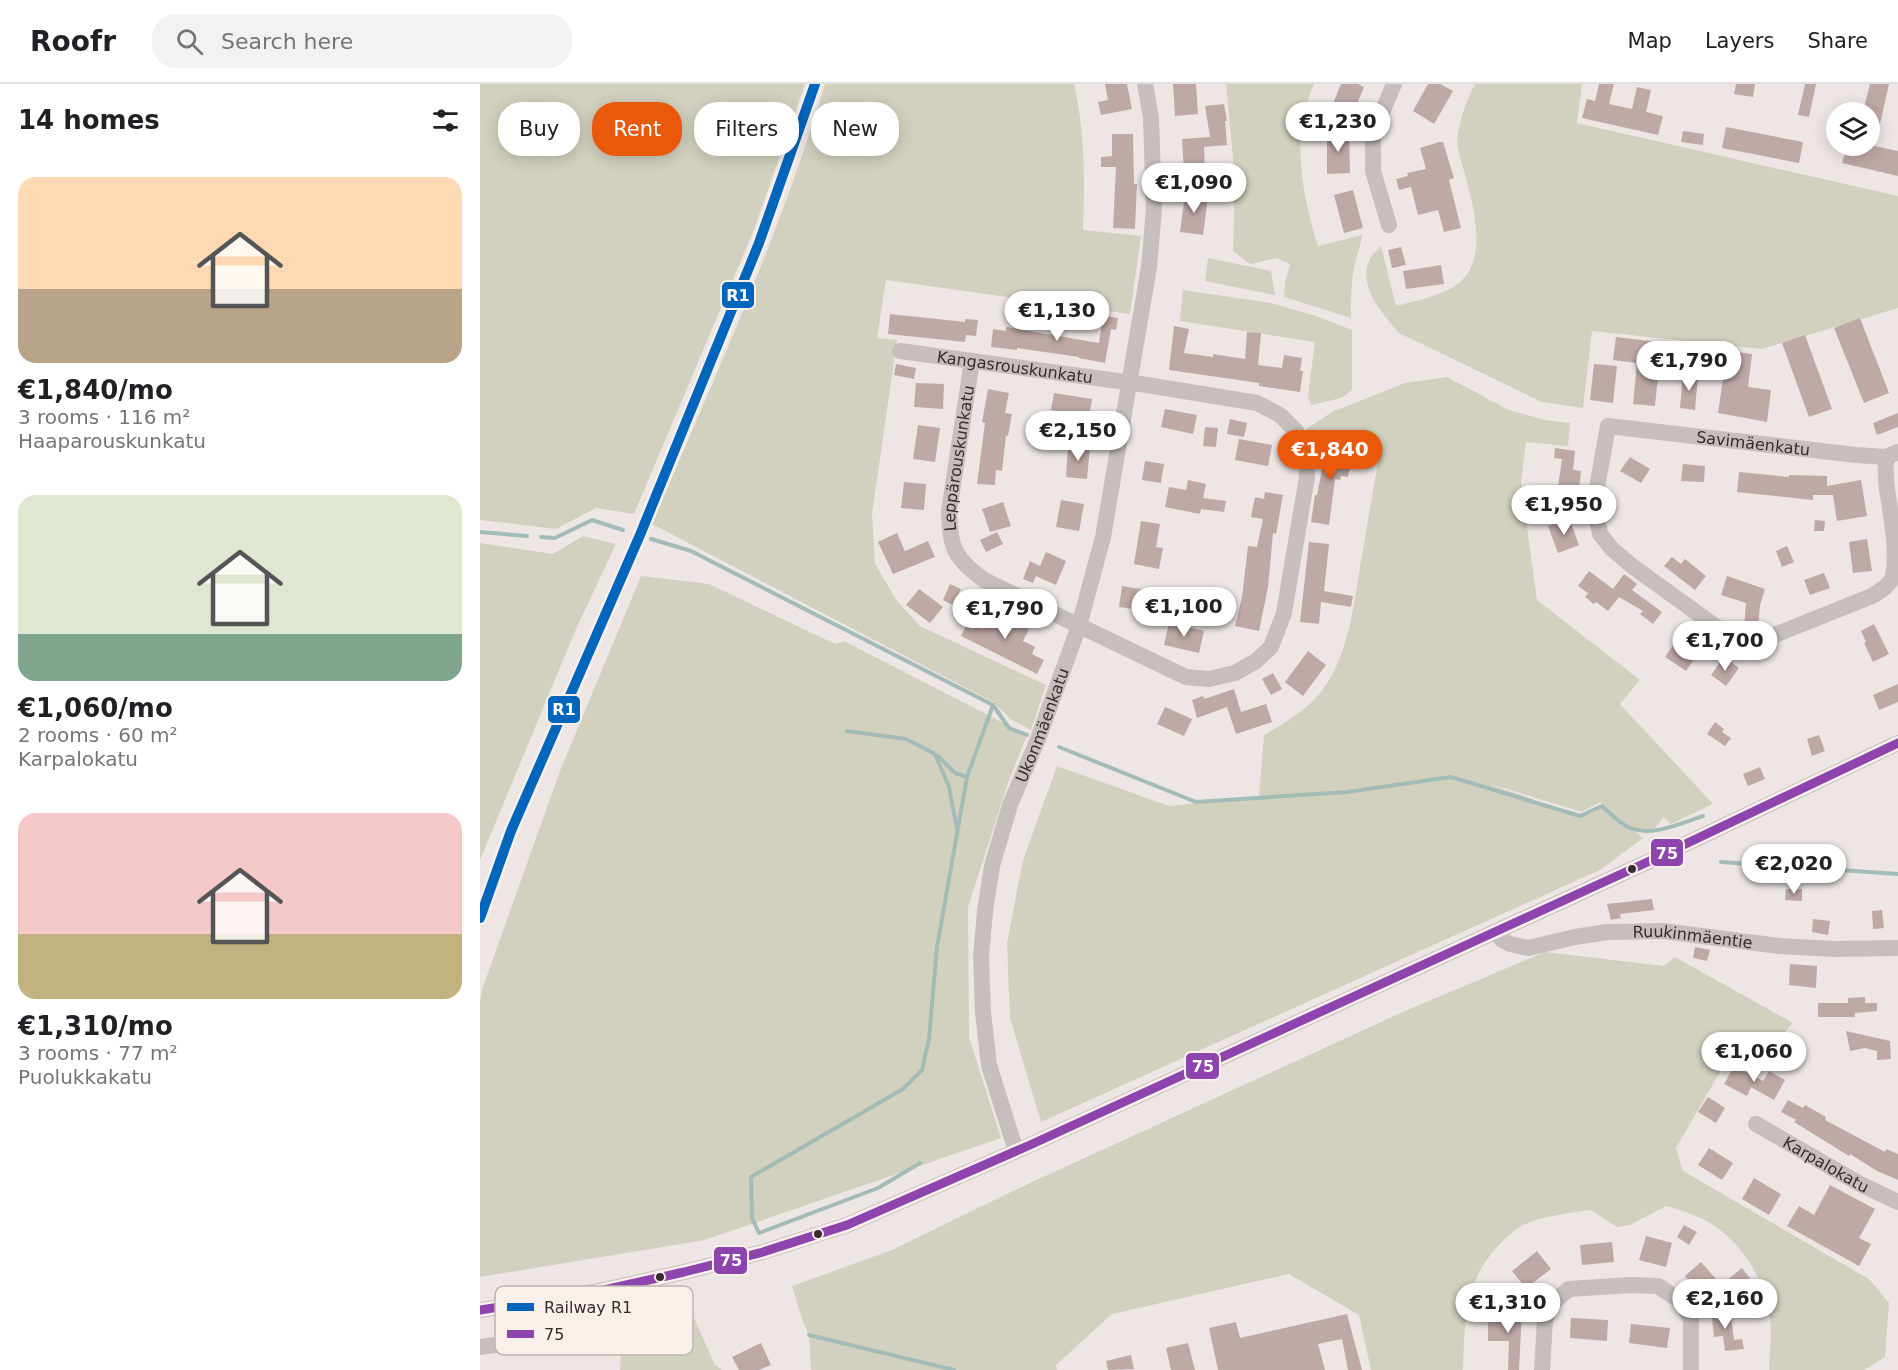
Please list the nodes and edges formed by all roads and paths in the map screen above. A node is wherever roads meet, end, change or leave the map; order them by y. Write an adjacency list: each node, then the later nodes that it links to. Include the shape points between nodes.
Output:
1 (1145, 84): 6 (street, Ukonmäenkatu, via 1151,118 1155,209)
2 (1394, 84): 3 (street, via 1373,134 1373,171)
3 (1389, 225)
4 (900, 351): 5 (street, Kangasrouskunkatu)
5 (972, 361): 6 (street, Kangasrouskunkatu); 8 (street, Leppärouskunkatu, via 949,511 954,551 967,568 984,580)
6 (1130, 383): 8 (street, Ukonmäenkatu, via 1103,537); 8 (street, Kangasrouskunkatu, via 1257,403 1280,415 1296,431 1306,451 1307,477 1284,612 1270,647 1256,661 1235,674 1209,679 1186,677)
7 (1892, 454): 7 (street, Savimäenkatu, via 1856,455 1608,426 1594,504 1600,534 1632,566 1722,631 1748,641 1772,636 1872,596 1892,579 1897,545 1886,486)
8 (1079, 626): 13 (street, Ukonmäenkatu, via 1010,805 992,866 985,911 981,957 989,1065)
9 (1898, 743): 10 (street)
10 (1496, 932): 11 (street, Ruukinmäentie, via 1510,944 1528,948 1575,936 1663,931 1779,946); 13 (street)
11 (1898, 948)
12 (1756, 1124): 14 (street, Karpalokatu)
13 (1016, 1151): 15 (street, via 847,1225 763,1252)
14 (1898, 1202)
15 (620, 1286)
16 (495, 1308): 17 (street)
17 (480, 1310)
18 (495, 1345): 19 (street)
19 (480, 1347)
20 (1542, 1370): 21 (street, via 1545,1320 1551,1304 1569,1289 1631,1285 1658,1286 1682,1302 1691,1320)
21 (1691, 1370)

